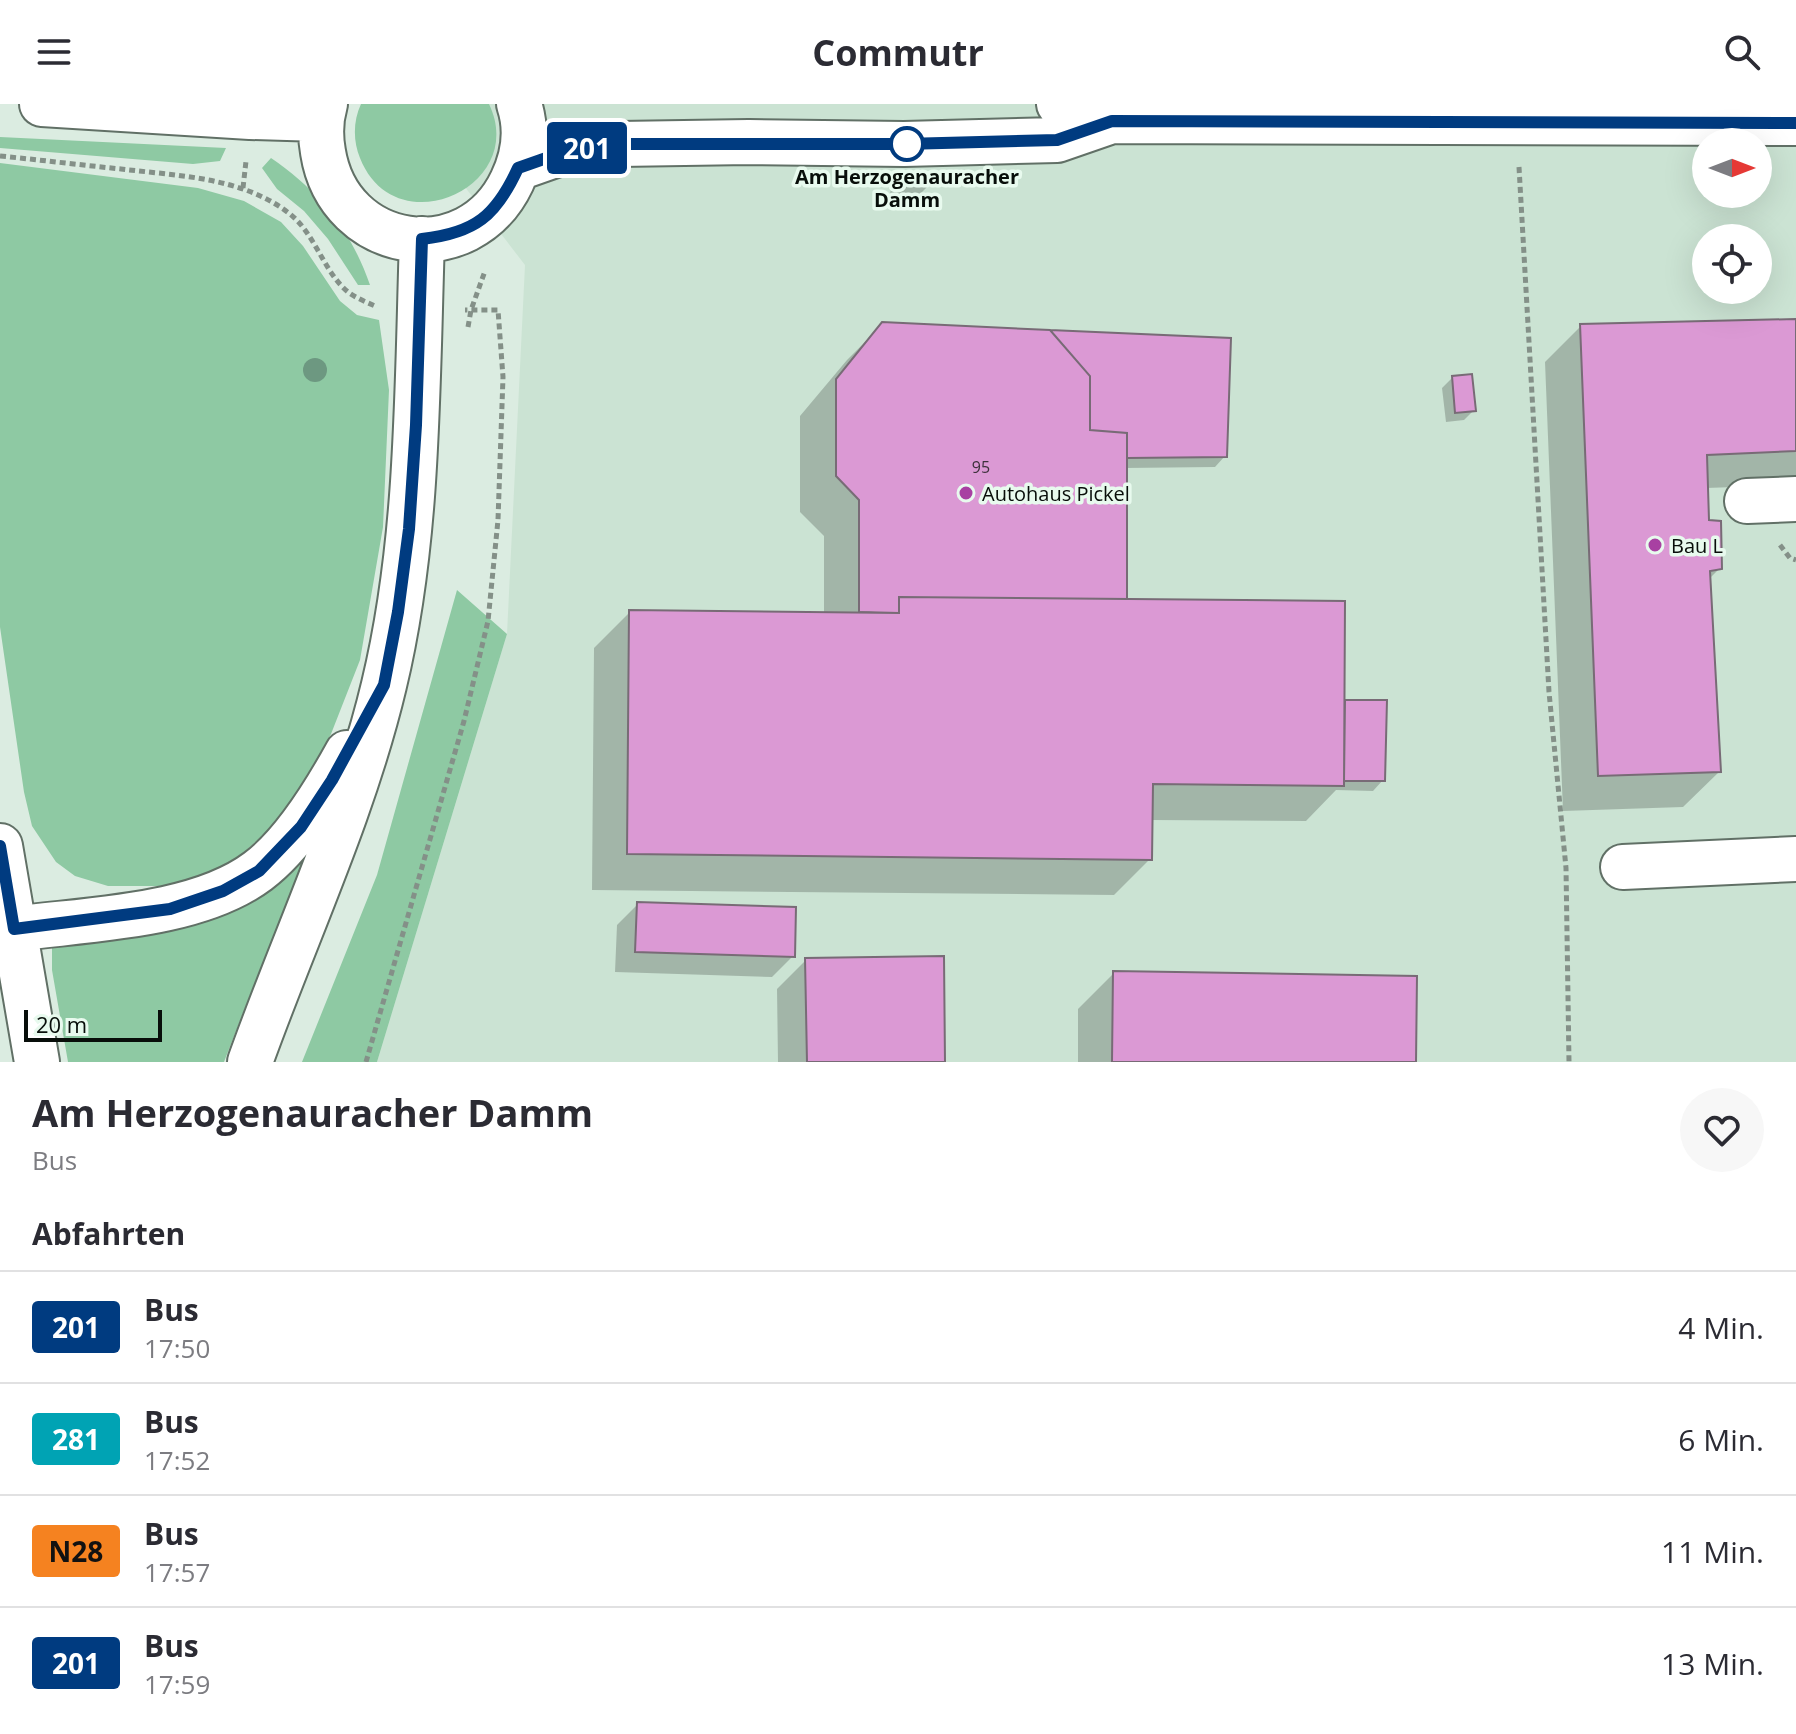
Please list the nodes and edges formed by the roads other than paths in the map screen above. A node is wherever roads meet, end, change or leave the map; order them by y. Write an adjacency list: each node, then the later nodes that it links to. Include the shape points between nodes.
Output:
1 (42, 104): 4 (main road, via 250,117)
2 (519, 104): 7 (main road, via 524,131)
3 (1059, 104): 5 (main road)
4 (323, 111): 8 (main road, via 325,166 333,190 372,228)
5 (1112, 121): 6 (main road); 7 (main road, via 1057,140 619,144 572,149)
6 (1796, 123)
7 (518, 168): 8 (main road, via 491,213 450,235)
8 (422, 239): 11 (main road, via 409,529)
9 (1796, 499): 10 (main road)
10 (1747, 501)
11 (384, 685): 15 (main road, via 301,827 259,871 223,891 170,909); 17 (main road, via 337,839)
12 (0, 846): 15 (main road)
13 (1796, 859): 14 (main road)
14 (1623, 867)
15 (14, 929): 16 (main road)
16 (37, 1062)
17 (250, 1062)

